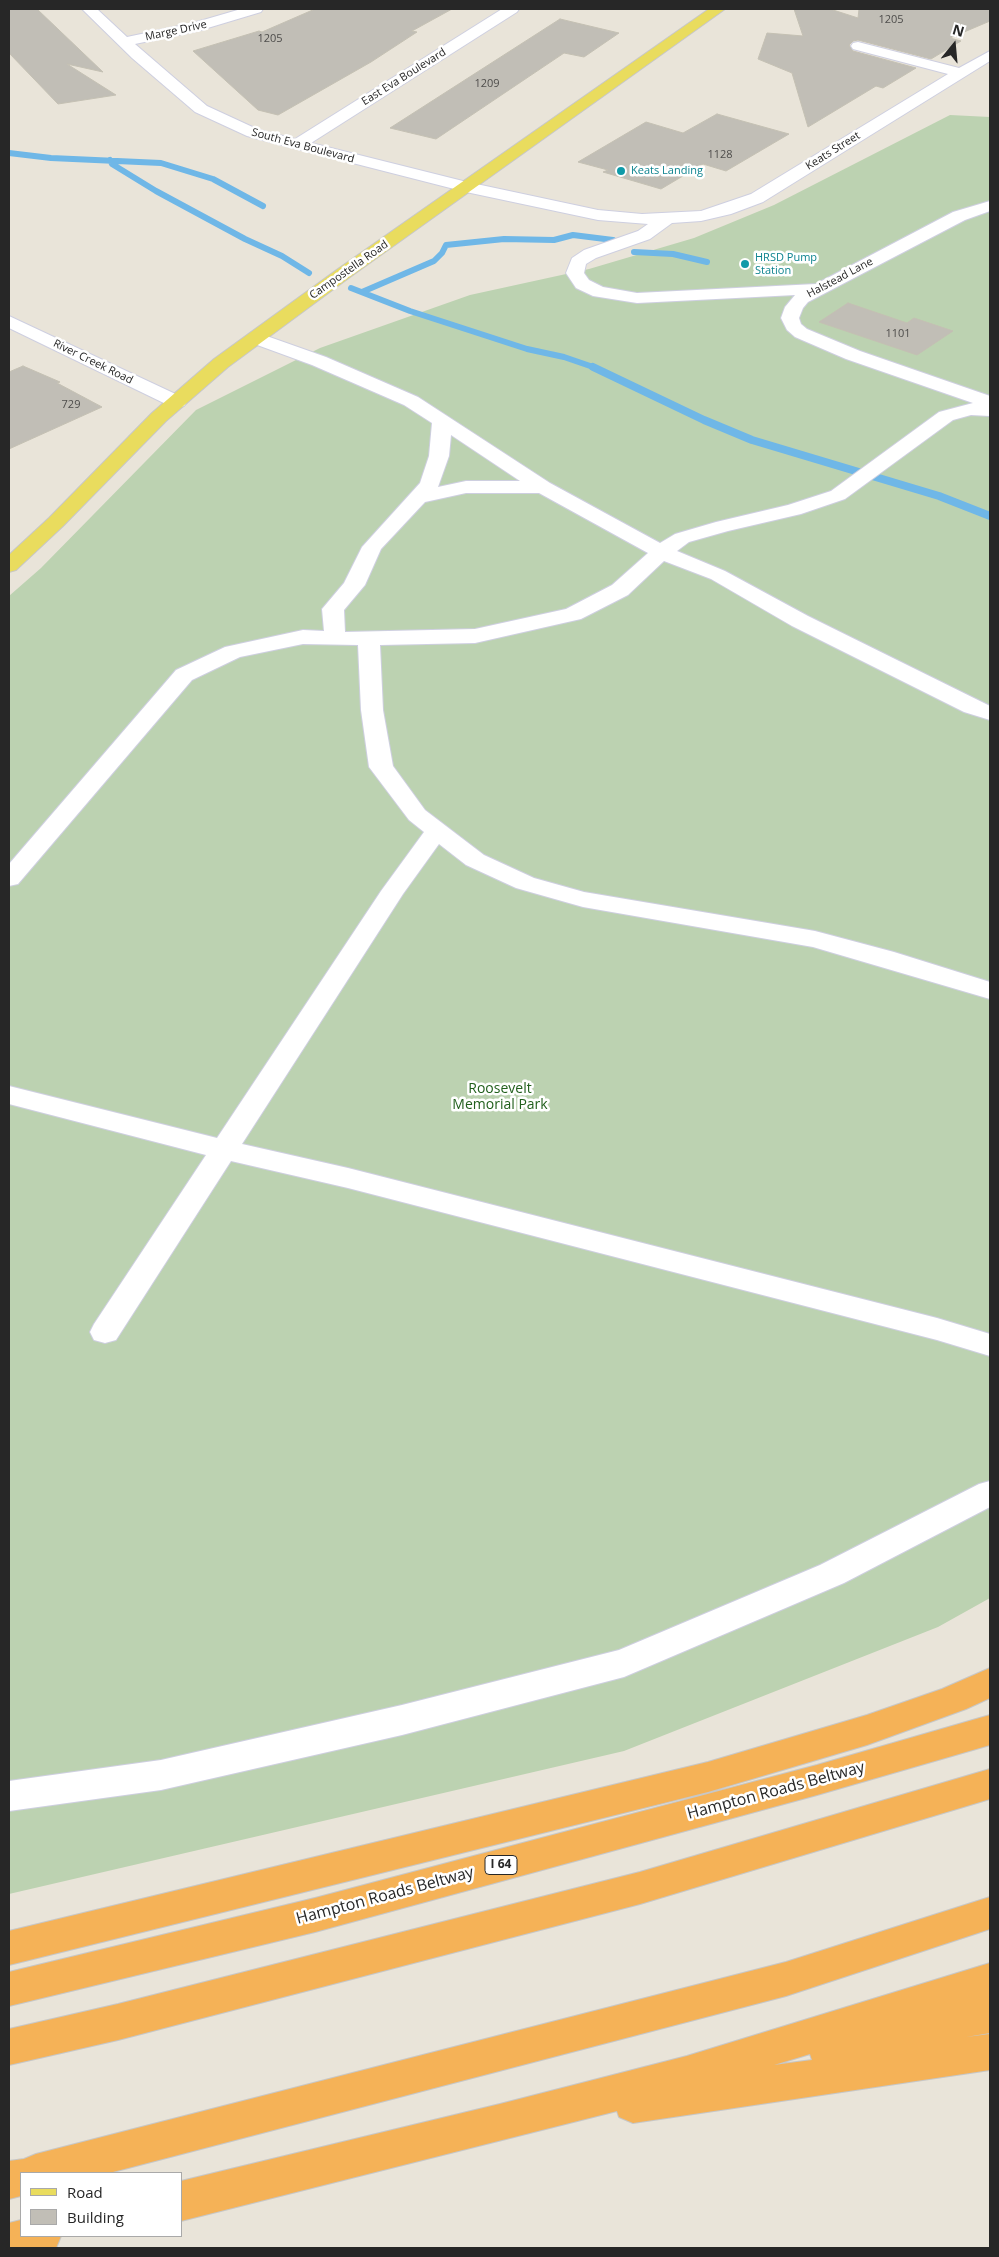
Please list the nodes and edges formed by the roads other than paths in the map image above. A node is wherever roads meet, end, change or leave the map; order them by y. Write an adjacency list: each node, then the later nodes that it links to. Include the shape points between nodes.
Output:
1 (89, 9): 5 (street, South Eva Boulevard)
2 (256, 9): 5 (street, Marge Drive, via 196,28)
3 (512, 9): 9 (street, East Eva Boulevard)
4 (718, 9): 10 (main road, Campostella Road)
5 (125, 42): 9 (street, South Eva Boulevard, via 201,109 253,133)
6 (858, 46): 8 (street)
7 (990, 55): 8 (street, Keats Street)
8 (962, 73): 13 (street, Keats Street, via 757,198 725,210)
9 (296, 145): 10 (street, South Eva Boulevard)
10 (466, 187): 13 (street, Keats Street, via 598,215); 17 (main road, Campostella Road)
11 (990, 206): 12 (street, Halstead Lane)
12 (971, 212): 14 (street); 15 (street, Halstead Lane)
13 (666, 219): 15 (street, Keats Street, via 644,235 590,254 578,262 575,273 582,284 599,292 637,298)
14 (990, 223)
15 (820, 289): 18 (street, Halstead Lane, via 802,298 794,307 790,318 802,334)
16 (9, 321): 19 (street, River Creek Road)
17 (255, 338): 19 (main road, Campostella Road, via 221,362); 23 (street, via 319,361 411,401)
18 (939, 386): 20 (street, Halstead Lane); 22 (street, via 948,404)
19 (176, 402): 27 (main road, Campostella Road)
20 (990, 402)
21 (990, 410): 22 (street, via 970,409)
22 (946, 416): 26 (street, via 838,495 794,510 682,538)
23 (442, 421): 24 (street); 25 (street, via 440,456 430,485)
24 (543, 487): 25 (street, via 466,488); 26 (street)
25 (418, 498): 28 (street, via 372,547 354,585 333,609)
26 (661, 552): 29 (street, via 620,590 573,614 475,636); 30 (street, via 718,575 800,621)
27 (9, 566)
28 (335, 638): 29 (street); 32 (street, via 303,638 233,652 184,675)
29 (369, 639): 31 (street, via 372,710 380,767 417,816)
30 (990, 713)
31 (437, 830): 33 (street, via 475,860 524,882 583,899 814,939); 35 (street, via 388,899)
32 (9, 879)
33 (990, 991)
34 (9, 1094): 35 (street)
35 (225, 1150): 36 (street); 37 (street, via 368,1183)
36 (105, 1332)
37 (990, 1345)
38 (990, 1493): 42 (street, via 832,1574 624,1663 402,1720 161,1775)
39 (990, 1682): 44 (highway, via 954,1699 868,1730 708,1777)
40 (990, 1730): 46 (highway, Hampton Roads Beltway / I 64, via 808,1783 334,1910)
41 (990, 1784): 48 (highway, via 640,1888)
42 (9, 1796)
43 (990, 1913): 52 (highway, via 786,1979)
44 (9, 1948)
45 (990, 1980): 50 (highway)
46 (9, 1989)
47 (990, 2015): 50 (highway)
48 (9, 2047)
49 (990, 2052): 51 (highway)
50 (687, 2074): 51 (highway)
51 (500, 2123): 53 (highway)
52 (40, 2172)
53 (182, 2202)
54 (36, 2237): 55 (highway)
55 (9, 2243)

